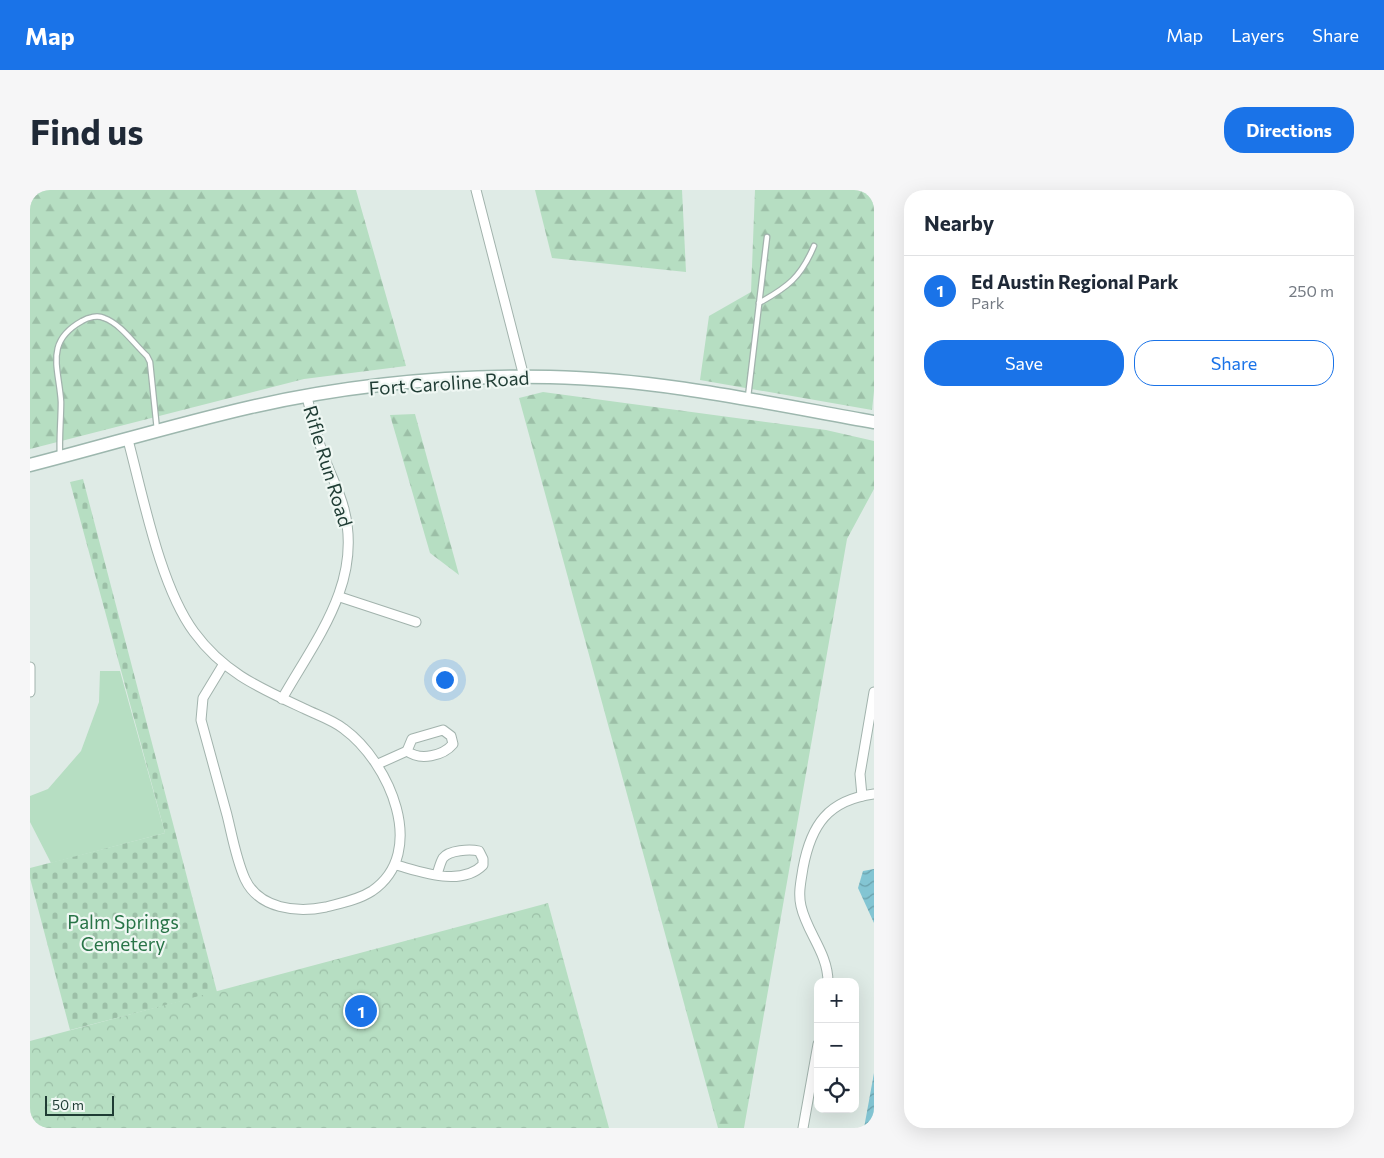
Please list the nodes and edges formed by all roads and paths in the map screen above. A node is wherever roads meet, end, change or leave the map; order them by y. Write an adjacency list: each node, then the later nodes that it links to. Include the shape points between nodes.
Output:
1 (476, 190): 5 (street)
2 (767, 237): 4 (lane)
3 (814, 246): 4 (lane, via 806,266 796,279)
4 (759, 303): 7 (lane)
5 (524, 377): 6 (street, Fort Caroline Road, via 383,385); 7 (street, Fort Caroline Road, via 639,384)
6 (307, 397): 9 (street, Fort Caroline Road); 13 (street, Rifle Run Road, via 349,531 348,569)
7 (747, 400): 8 (street, Fort Caroline Road)
8 (874, 422)
9 (157, 431): 10 (street, Fort Caroline Road); 11 (lane, via 147,356 113,322 103,317 86,319 65,334 55,359 61,401)
10 (128, 440): 11 (street, Fort Caroline Road); 15 (street, via 162,563 175,597 194,632)
11 (60, 457): 12 (street, Fort Caroline Road)
12 (30, 465)
13 (340, 597): 14 (street); 19 (street, Rifle Run Road)
14 (416, 622)
15 (223, 665): 19 (street, via 244,680); 24 (street, via 207,690 201,720 244,878 268,903 282,908 315,909 364,896 384,881)
16 (30, 666): 17 (street)
17 (30, 692)
18 (874, 692): 23 (street, via 860,774)
19 (282, 699): 21 (street, via 342,727 361,742)
20 (407, 751): 20 (street, via 421,758 448,750 453,744 452,736 443,730 412,739); 21 (street)
21 (378, 764): 24 (street, via 400,824 400,855)
22 (874, 794): 23 (street)
23 (862, 796): 26 (street, via 830,811 814,830 806,850 801,905 806,923 825,960)
24 (396, 865): 25 (street)
25 (437, 874): 25 (street, via 446,877 478,871 484,859 479,851 472,849 446,855)
26 (827, 978)
27 (814, 1066): 28 (street)
28 (803, 1128)

